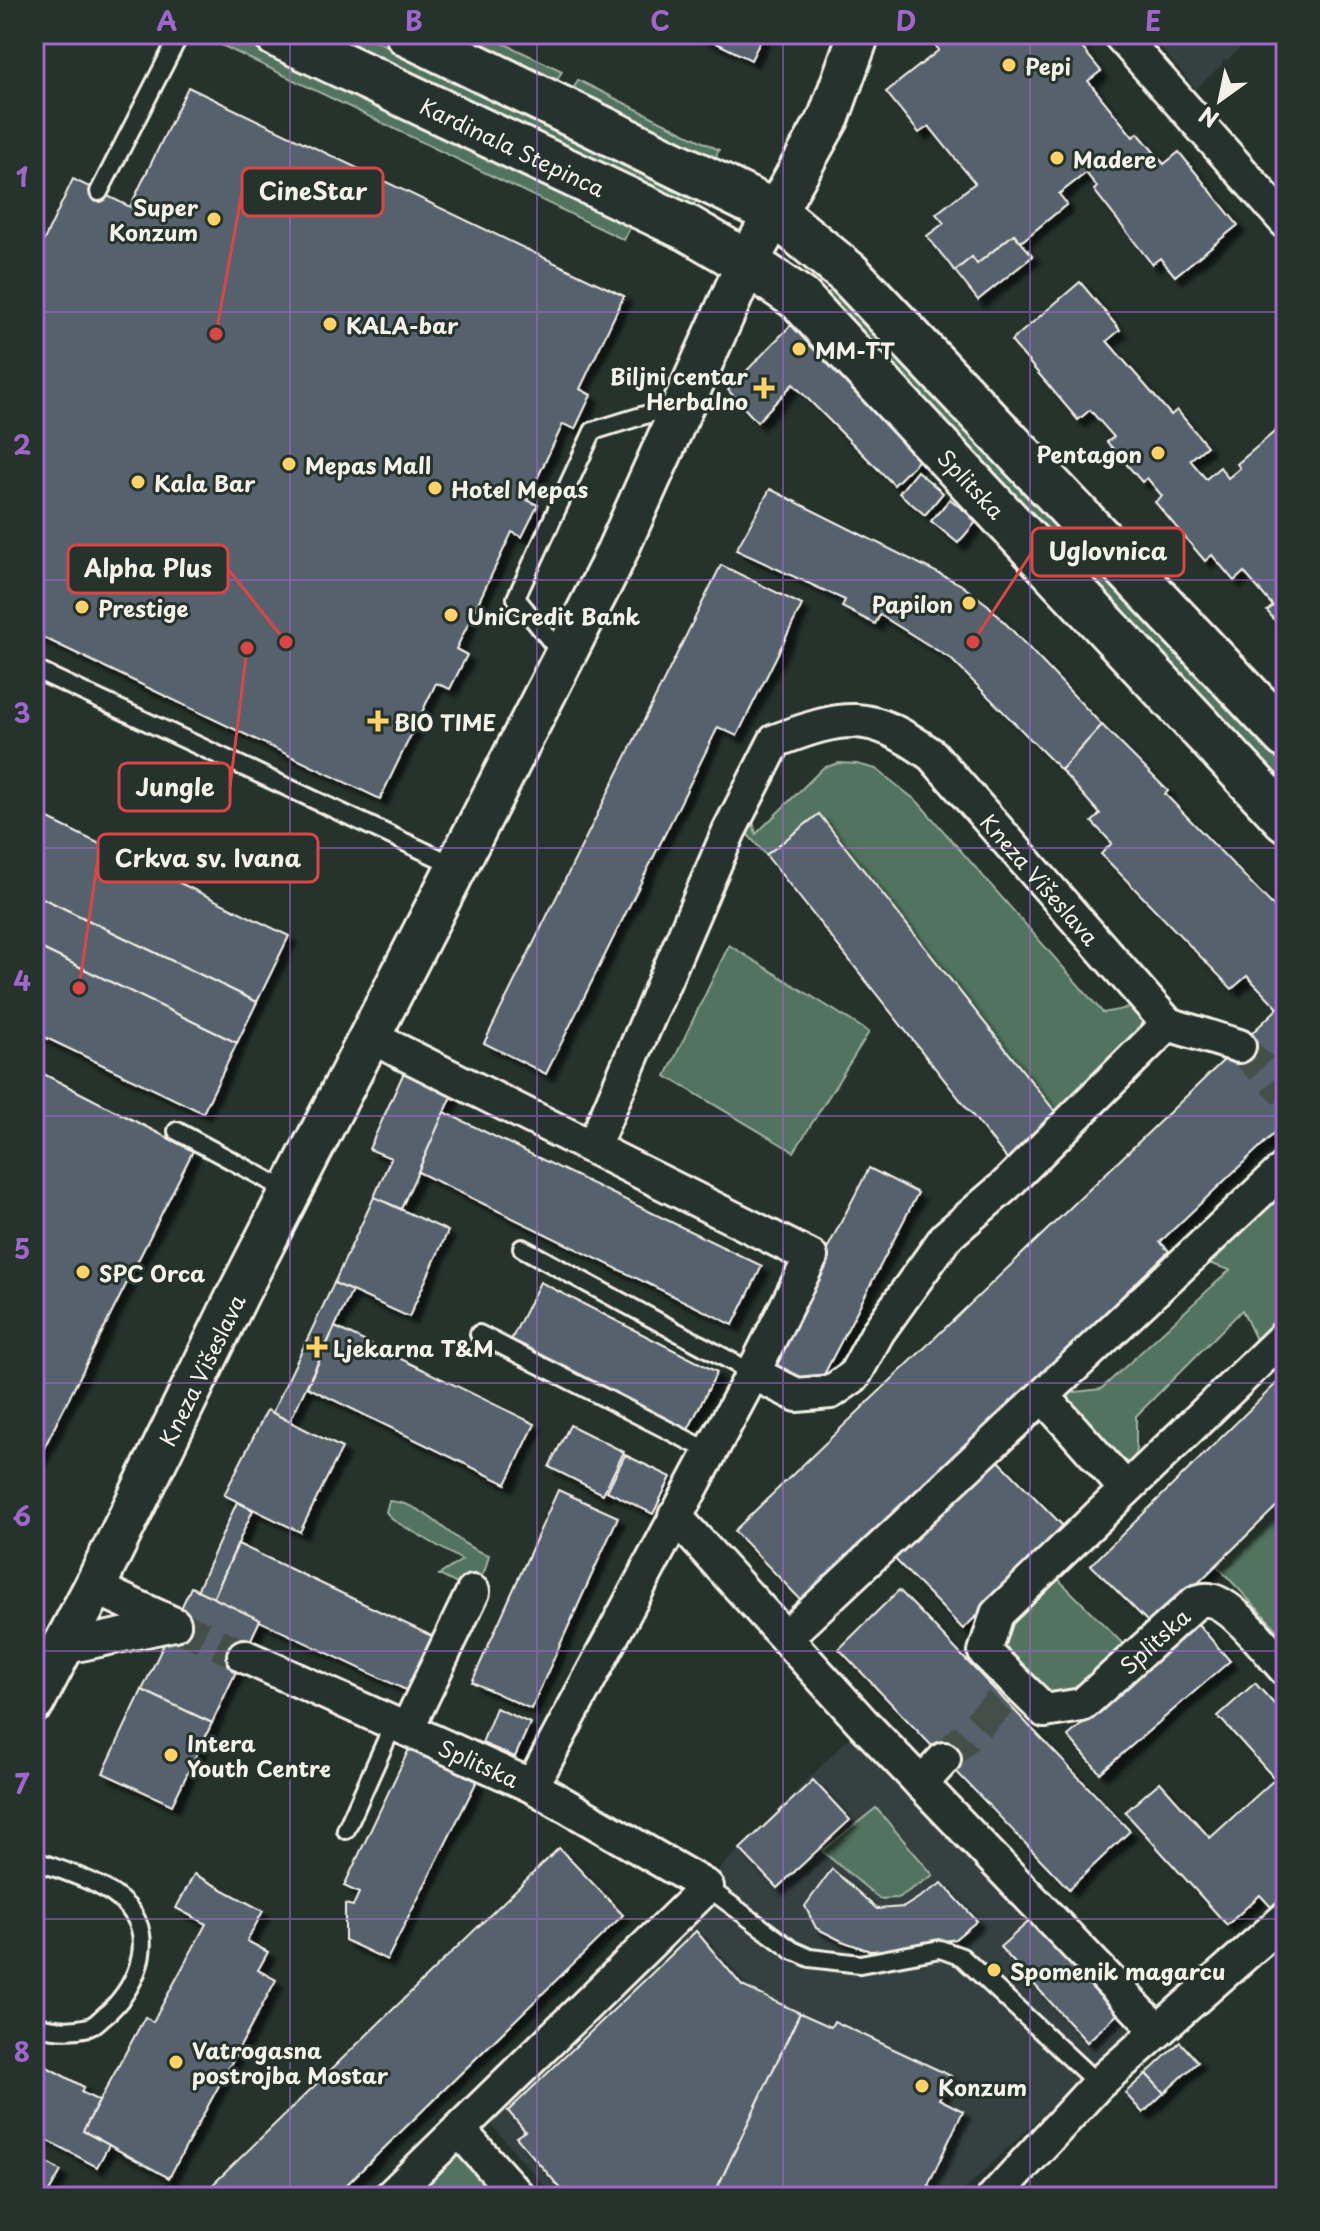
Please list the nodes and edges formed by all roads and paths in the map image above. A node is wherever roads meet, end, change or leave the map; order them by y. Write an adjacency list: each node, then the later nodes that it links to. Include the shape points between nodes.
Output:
1 (180, 34): 6 (lane)
2 (276, 34): 9 (main road, Kardinala Stepinca, via 668,219)
3 (408, 34): 7 (main road)
4 (859, 34): 7 (street, Kneza Višeslava, via 829,117)
5 (1119, 34): 8 (street)
6 (99, 192)
7 (775, 213): 9 (street, Kneza Višeslava); 13 (main road, via 849,274)
8 (1286, 222)
9 (747, 263): 10 (street, Kneza Višeslava); 15 (main road, Splitska, via 800,299)
10 (686, 402): 11 (street, Kneza Višeslava); 11 (lane, via 593,431 516,598)
11 (564, 657): 16 (street, Kneza Višeslava)
12 (34, 669): 16 (lane)
13 (1286, 736)
14 (303, 783): 16 (lane)
15 (1286, 819)
16 (458, 862): 18 (street, Kneza Višeslava)
17 (1168, 1024): 19 (street); 21 (street, Kneza Višeslava, via 932,755 878,725 853,719 818,724 775,741 729,831); 27 (street, via 1005,1186 946,1237 878,1332 854,1376 831,1392 797,1395)
18 (369, 1036): 21 (street); 23 (street, Kneza Višeslava)
19 (1239, 1046)
20 (177, 1131): 23 (lane)
21 (593, 1147): 27 (street, via 811,1257)
22 (1286, 1167): 28 (street)
23 (290, 1192): 32 (street, Kneza Višeslava)
24 (522, 1248): 27 (lane)
25 (479, 1334): 29 (lane)
26 (1286, 1335): 30 (street, Splitska)
27 (753, 1373): 29 (street)
28 (1043, 1396): 30 (street); 34 (street)
29 (711, 1452): 31 (street)
30 (1125, 1488): 36 (street, Splitska, via 997,1614 985,1652 1010,1691 1045,1711 1082,1705 1196,1602 1209,1600 1224,1605)
31 (675, 1516): 34 (street); 41 (street)
32 (94, 1587): 37 (street, Kneza Višeslava); 37 (street, via 174,1624 94,1639)
33 (473, 1592): 38 (street)
34 (786, 1637): 40 (street)
35 (244, 1656): 38 (street, Splitska)
36 (1286, 1670)
37 (44, 1676)
38 (401, 1726): 41 (street, Splitska); 42 (lane)
39 (944, 1759): 40 (street)
40 (921, 1784): 47 (street)
41 (532, 1786): 44 (street, Splitska)
42 (346, 1830)
43 (34, 1860): 46 (lane, via 116,1896 141,1932 134,1981 116,2006 92,2026 57,2031)
44 (707, 1887): 48 (lane, Splitska, via 810,1958 860,1964 940,1949 962,1957); 49 (street)
45 (1286, 1918): 47 (street)
46 (34, 2025)
47 (1158, 2031): 48 (street)
48 (1098, 2084): 52 (street)
49 (459, 2130): 50 (street); 51 (street)
50 (390, 2197)
51 (519, 2197)
52 (994, 2197)

